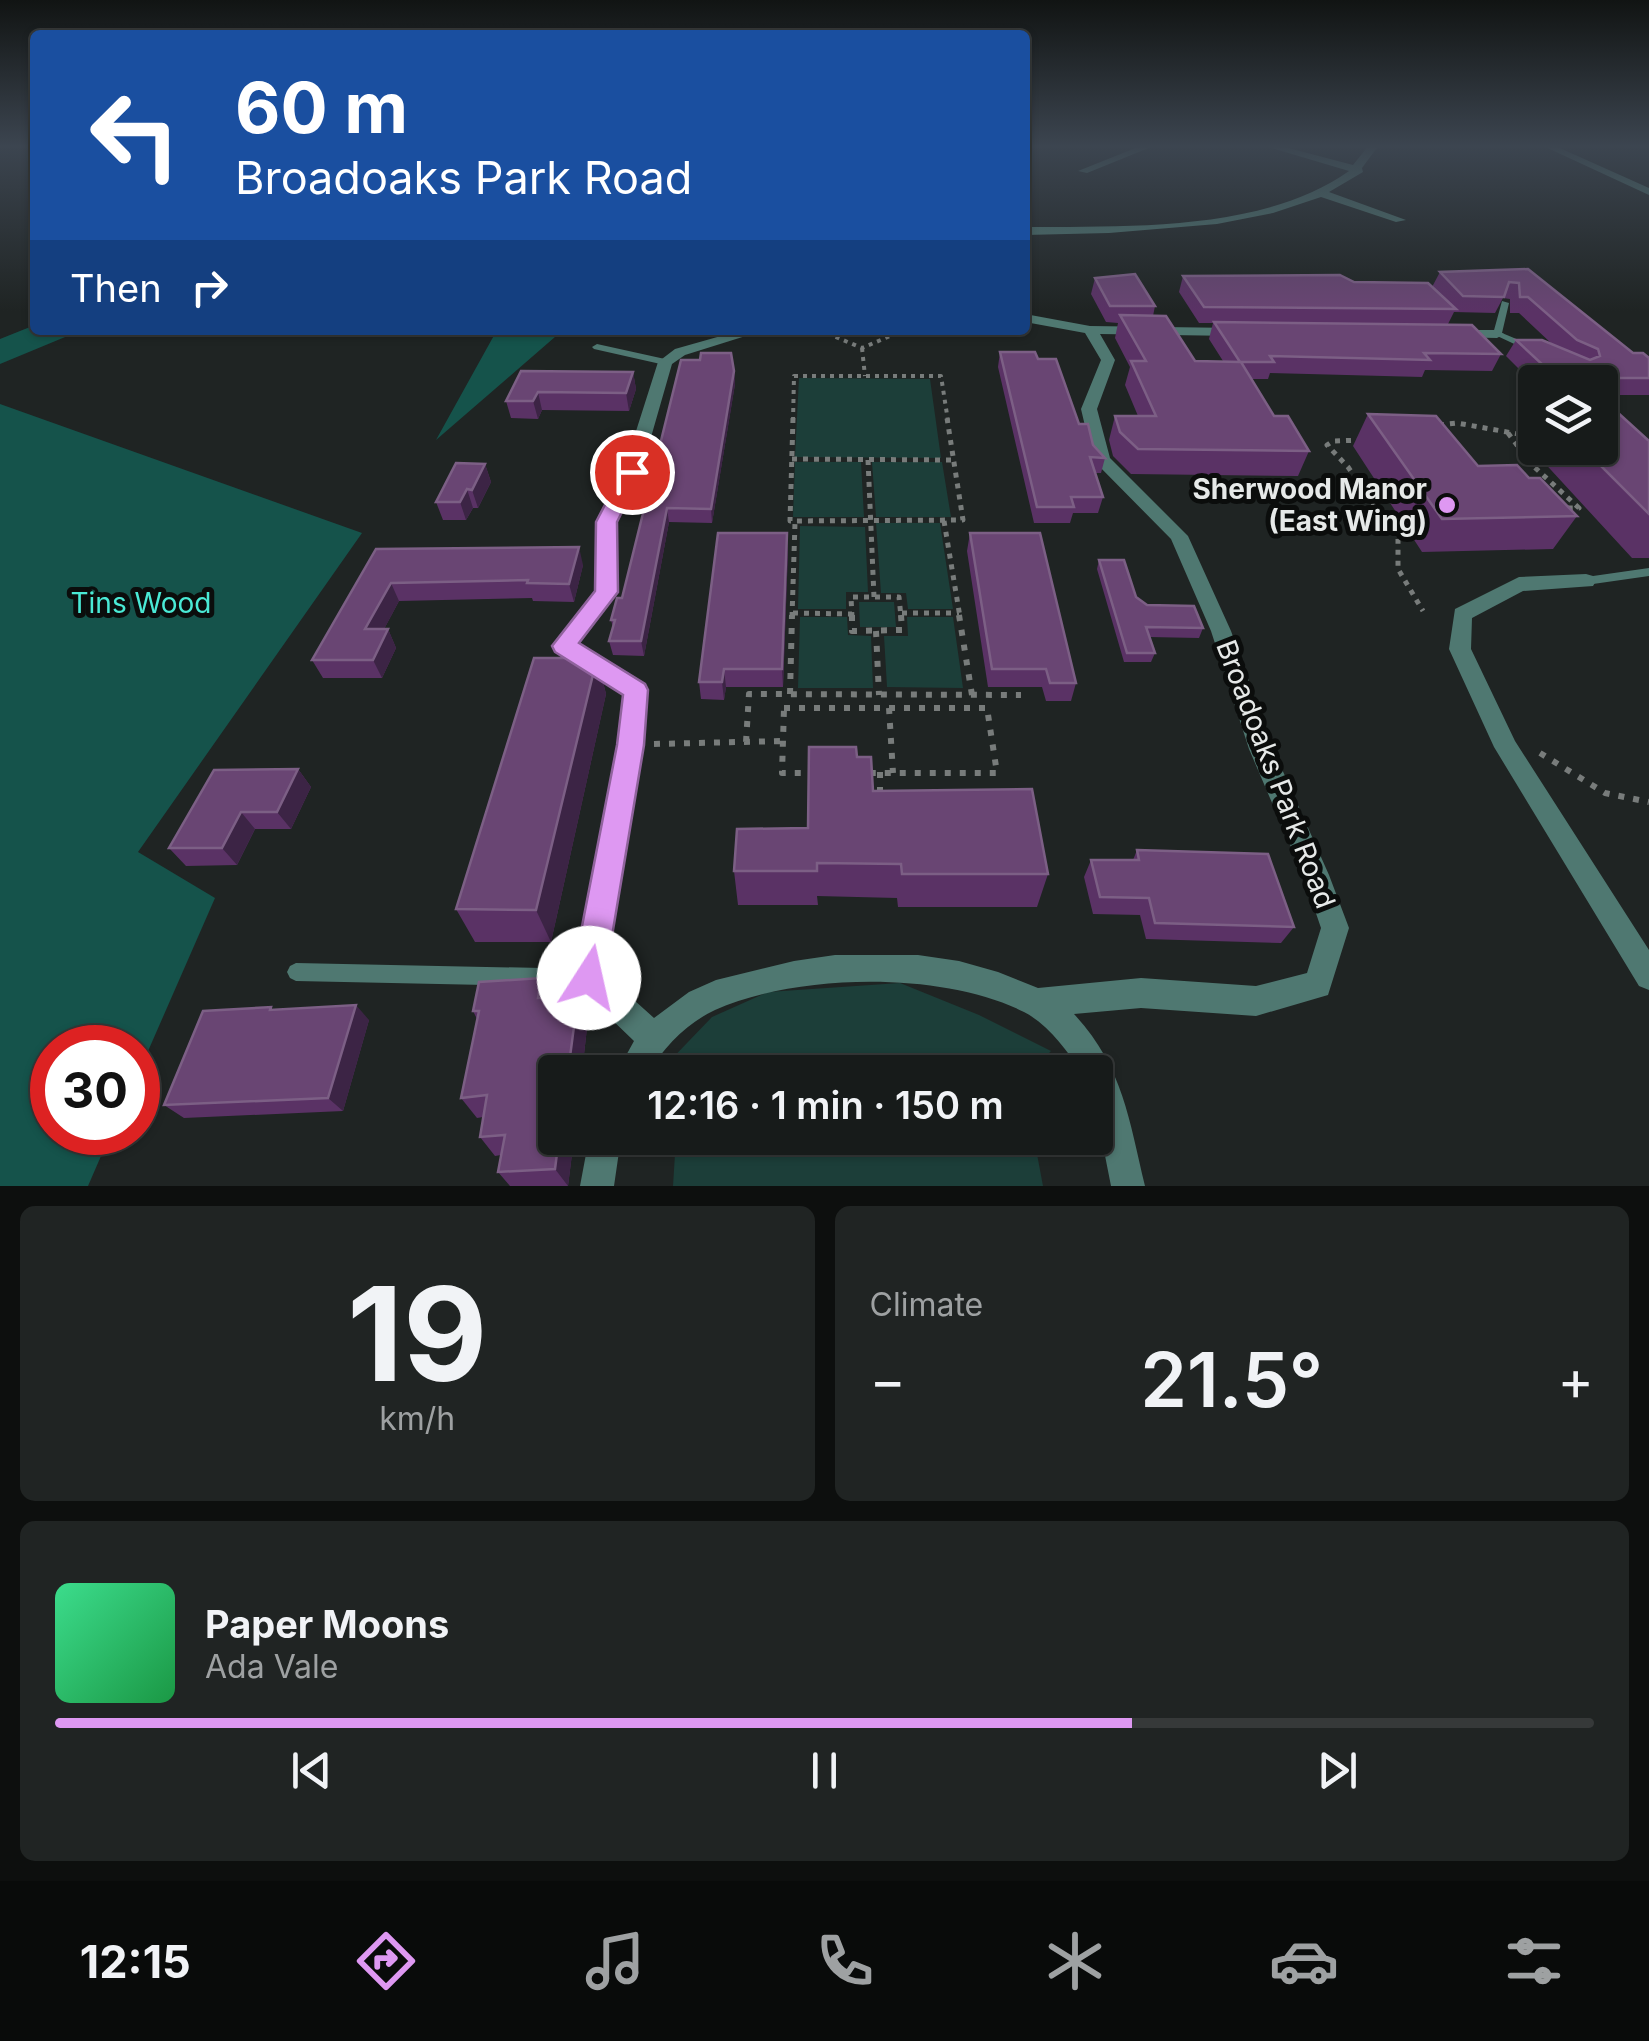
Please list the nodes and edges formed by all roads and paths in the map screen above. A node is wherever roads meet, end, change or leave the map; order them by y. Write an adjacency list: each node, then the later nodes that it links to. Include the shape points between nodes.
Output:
1 (1303, 200): 4 (street, via 1215,220)
2 (1342, 200): 3 (street)
3 (1400, 220)
4 (1030, 232)
5 (1506, 303): 10 (lane)
6 (1030, 319): 7 (street)
7 (1090, 330): 8 (street); 55 (street, Broadoaks Park Road, via 1108,360 1089,410 1102,460 1179,536 1334,928 1318,985 1256,1001 1141,993)
8 (1252, 333)
9 (1440, 334): 10 (street)
10 (1496, 334): 16 (lane)
11 (740, 335): 17 (street)
12 (831, 335): 15 (path)
13 (892, 335): 15 (path)
14 (597, 347): 17 (lane)
15 (862, 348): 18 (path)
16 (1548, 356)
17 (665, 362): 46 (street, via 632,472 606,522 607,592 564,646 636,690)
18 (865, 376): 23 (path, via 794,376); 25 (path, via 942,376)
19 (1424, 426): 20 (path, via 1458,423)
20 (1508, 433): 21 (path); 26 (path, via 1526,461 1579,508)
21 (1518, 434)
22 (1368, 440): 33 (path, via 1326,445 1398,539 1398,569)
23 (792, 459): 24 (path); 28 (path)
24 (868, 459): 25 (path); 27 (path)
25 (954, 460): 29 (path, via 963,520)
26 (1562, 508)
27 (872, 520): 28 (path); 29 (path); 32 (path)
28 (795, 521): 35 (path)
29 (944, 521): 34 (path)
30 (1649, 572): 31 (lane)
31 (1586, 581): 47 (street, via 1519,584 1462,614 1460,650)
32 (874, 597): 36 (path, via 851,597); 37 (path, via 899,597)
33 (1422, 611)
34 (959, 612): 37 (path); 41 (path)
35 (792, 613): 36 (path); 39 (path)
36 (852, 614): 38 (path, via 852,631)
37 (901, 614): 38 (path, via 902,630)
38 (876, 630): 40 (path)
39 (790, 694): 40 (path); 45 (path, via 750,694)
40 (880, 695): 41 (path)
41 (972, 695): 42 (path)
42 (1021, 696)
43 (889, 708): 44 (path, via 784,708); 49 (path); 49 (path, via 986,708 997,773)
44 (783, 741): 45 (path); 48 (path, via 782,773)
45 (746, 742): 46 (path)
46 (631, 745): 54 (street)
47 (1506, 747): 51 (path, via 1534,750 1605,793); 53 (street)
48 (880, 772): 49 (path); 50 (path)
49 (893, 773)
50 (880, 792)
51 (1649, 802)
52 (296, 972): 54 (lane)
53 (1649, 976)
54 (589, 978): 56 (street)
55 (1038, 1003): 56 (street, Broadoaks Park Road, via 907,966 813,974 712,996); 60 (street, Broadoaks Park Road, via 1101,1073)
56 (653, 1038): 57 (street, Broadoaks Park Road)
57 (642, 1055)
58 (602, 1155): 59 (street)
59 (597, 1186)
60 (1128, 1186)

